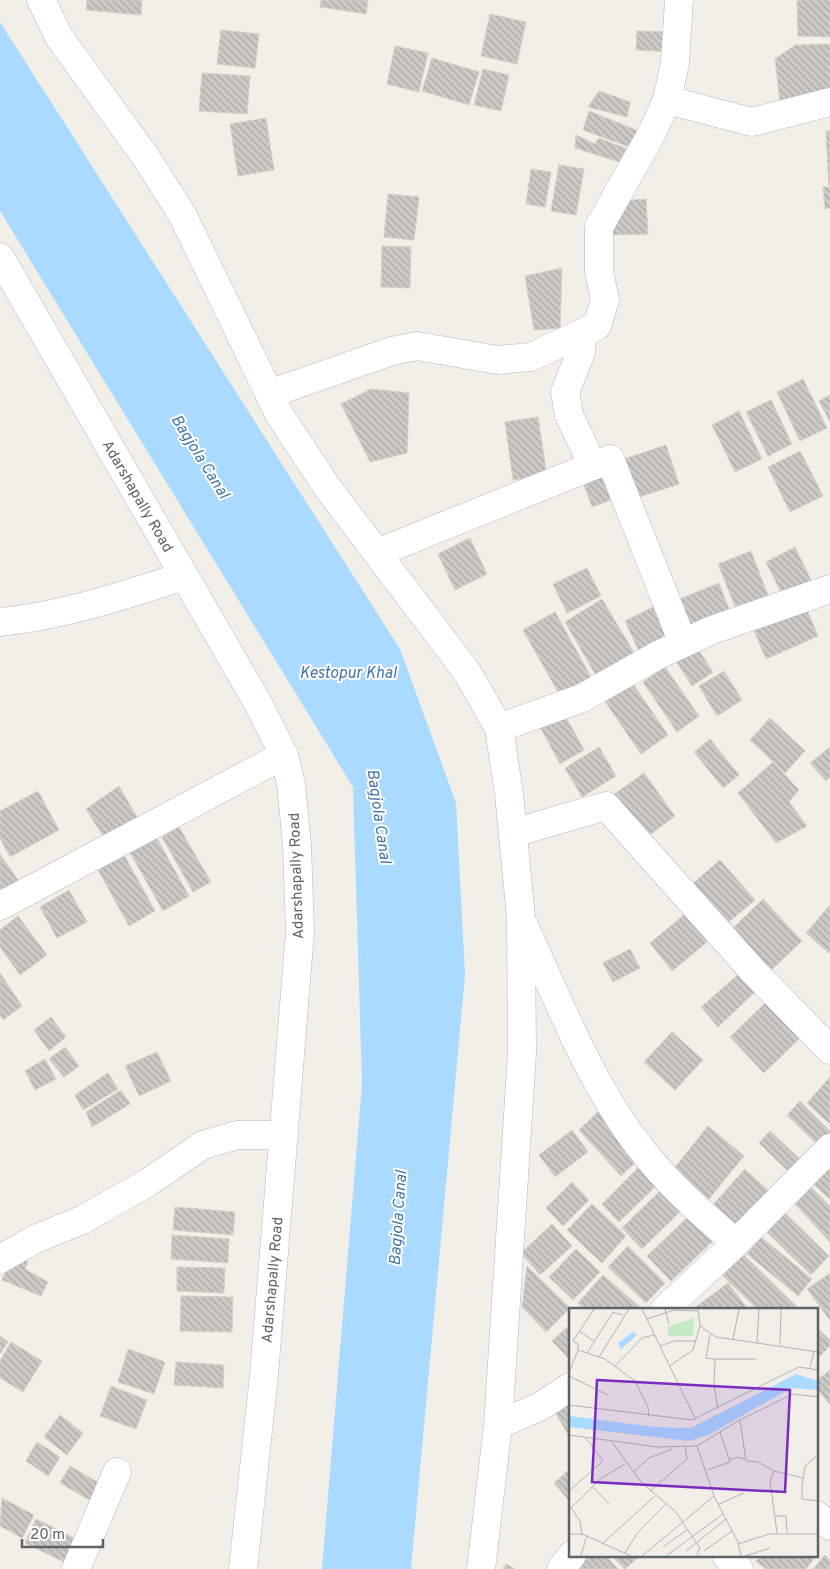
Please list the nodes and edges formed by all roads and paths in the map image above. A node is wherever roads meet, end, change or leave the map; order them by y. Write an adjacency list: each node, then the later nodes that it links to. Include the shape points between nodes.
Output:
1 (41, 0): 7 (street, via 58,37 182,214)
2 (679, 0): 3 (street, via 675,63)
3 (667, 100): 4 (street, via 752,122); 6 (street, via 599,228 599,271 604,300 597,326)
4 (830, 102)
5 (0, 257): 10 (street, Adarshapally Road)
6 (582, 334): 7 (street, via 531,357 497,360 418,346 392,351); 8 (street, via 581,352 565,392 569,415)
7 (269, 394): 9 (street, via 278,414 327,487)
8 (593, 466): 9 (street); 13 (street, via 610,459)
9 (377, 553): 14 (street, via 467,672)
10 (184, 576): 12 (street, via 67,611); 15 (street, Adarshapally Road, via 259,705)
11 (830, 589): 13 (street)
12 (0, 622)
13 (683, 643): 14 (street, via 582,698)
14 (499, 728): 16 (street)
15 (284, 755): 17 (street); 20 (street, Adarshapally Road, via 291,784 297,845 300,932)
16 (513, 833): 18 (street); 19 (street, via 606,806 753,972)
17 (0, 906)
18 (521, 918): 22 (street, via 584,1055 616,1114 675,1187); 26 (street, via 522,1053)
19 (830, 1050)
20 (284, 1135): 23 (street, via 237,1134 203,1145 147,1183 82,1220 35,1239); 33 (street, Adarshapally Road, via 264,1375)
21 (830, 1148): 22 (street)
22 (736, 1243): 24 (street)
23 (0, 1260)
24 (668, 1308)
25 (569, 1388): 26 (street, via 541,1406)
26 (498, 1425): 34 (street)
27 (117, 1472): 32 (street)
28 (818, 1517): 29 (street)
29 (830, 1526)
30 (571, 1556): 35 (street)
31 (727, 1556): 36 (street)
32 (76, 1569)
33 (243, 1569)
34 (481, 1569)
35 (561, 1569)
36 (739, 1569)

